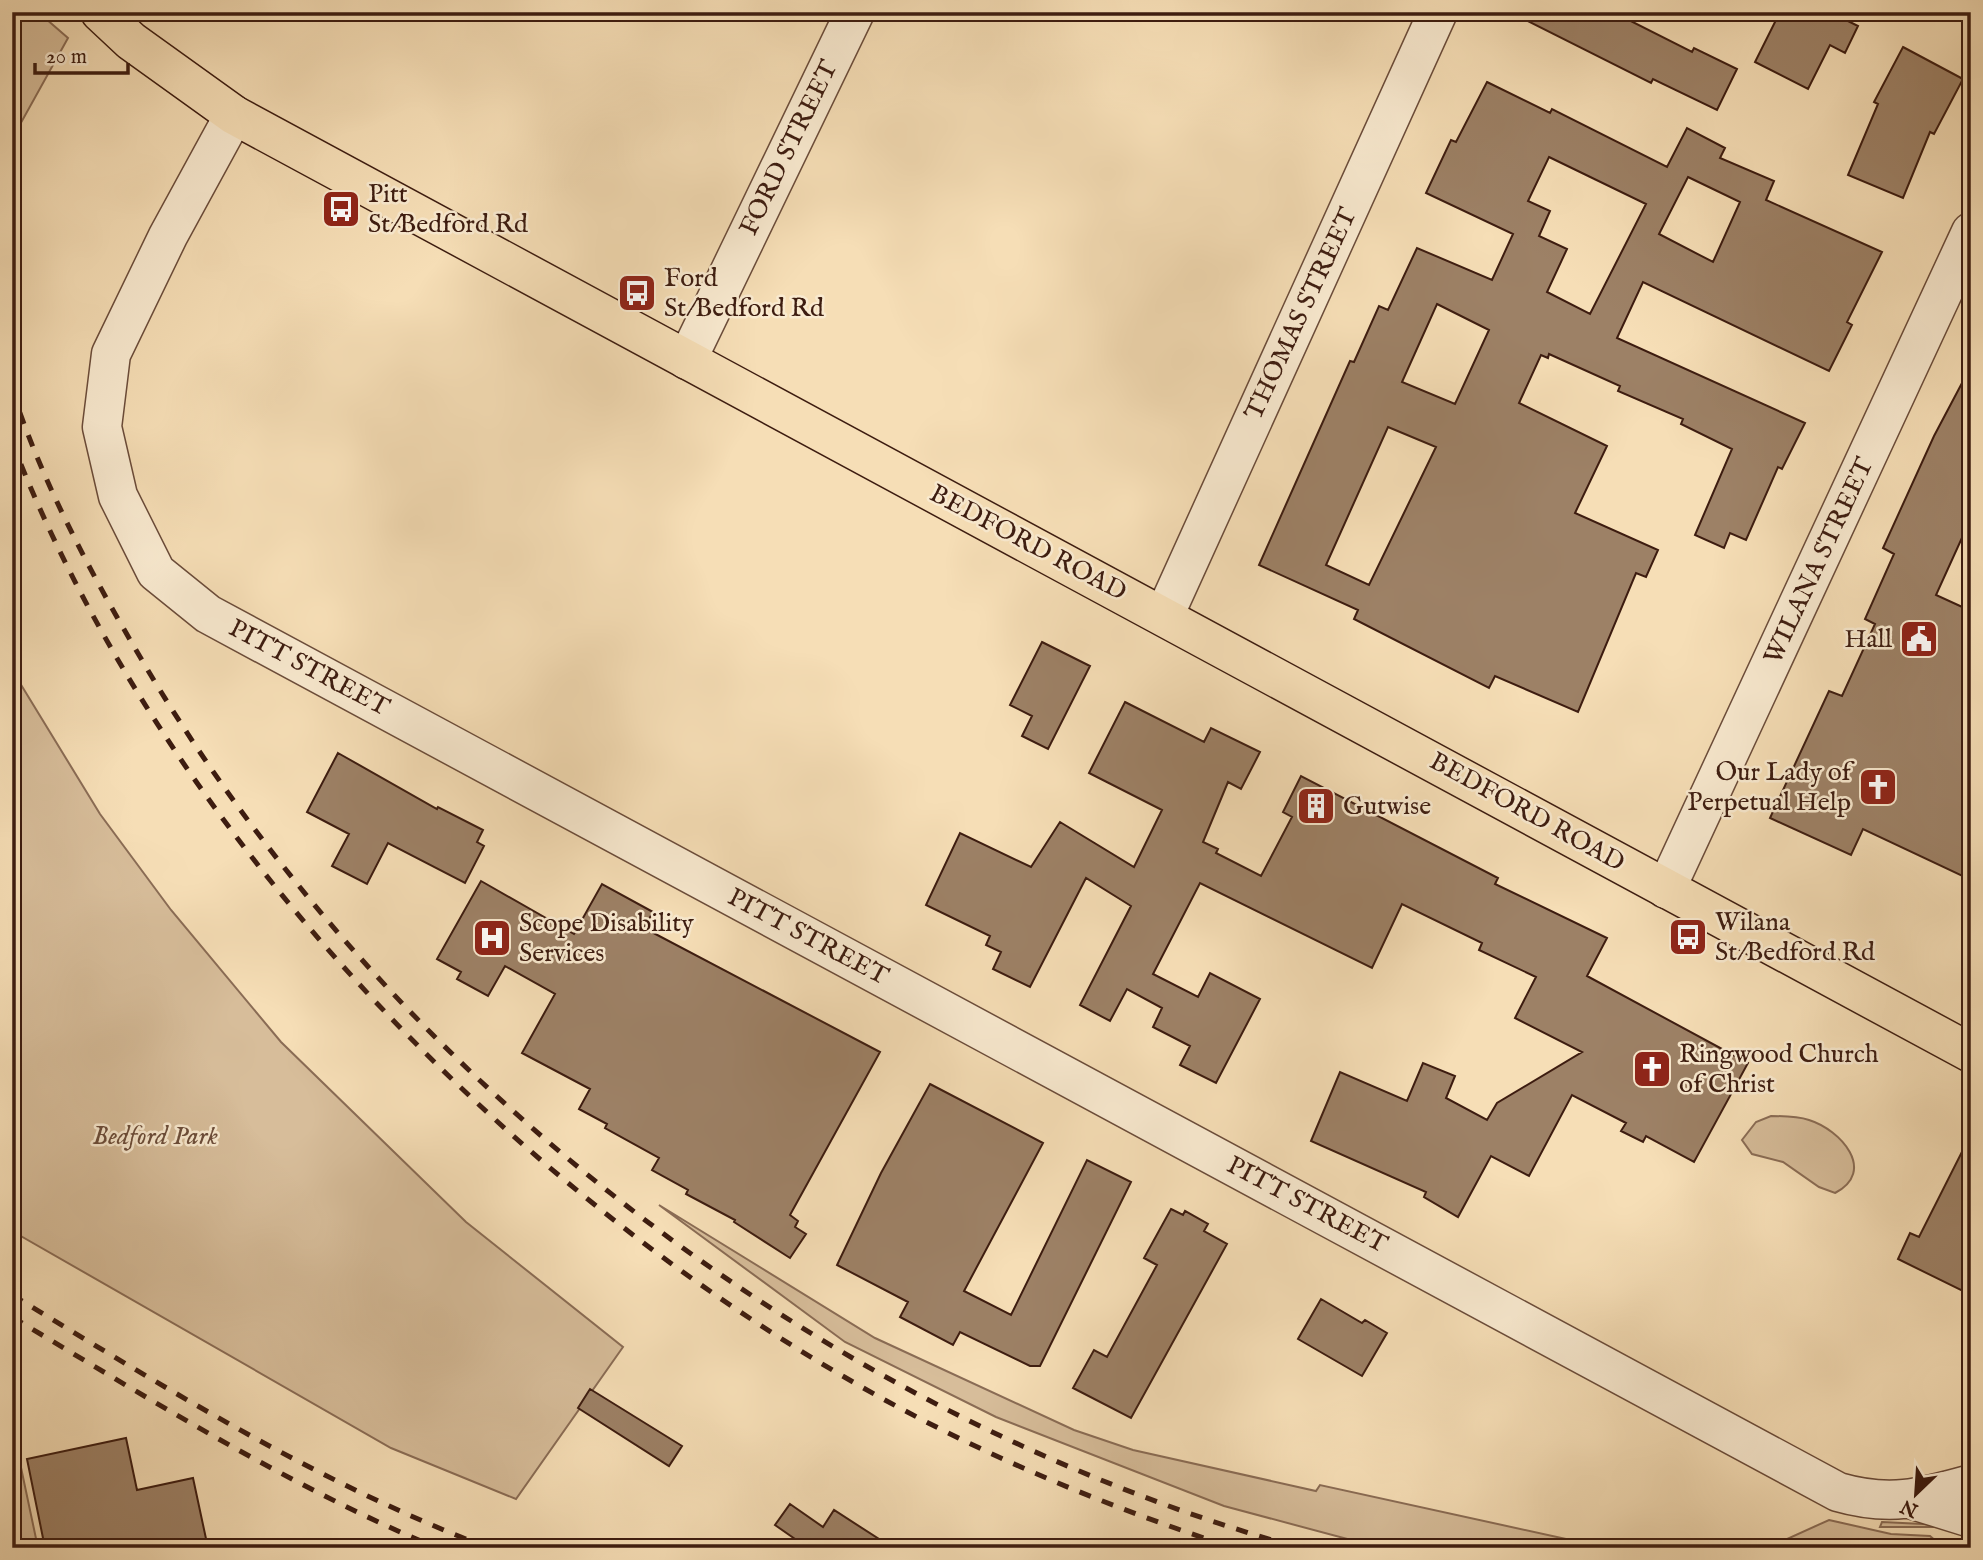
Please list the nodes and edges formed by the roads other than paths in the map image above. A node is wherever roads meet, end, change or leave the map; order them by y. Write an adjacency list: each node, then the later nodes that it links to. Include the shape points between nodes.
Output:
1 (100, 12): 4 (main road, BEDFORD ROAD, via 131,41)
2 (855, 12): 6 (street, FORD STREET)
3 (1438, 12): 7 (street, THOMAS STREET)
4 (234, 115): 6 (main road, BEDFORD ROAD); 11 (street, PITT STREET, via 111,354 102,427 118,496 156,572 208,614 1838,1492 1883,1501)
5 (1971, 232): 8 (street, WILANA STREET)
6 (687, 360): 7 (main road, BEDFORD ROAD)
7 (1164, 616): 8 (main road, BEDFORD ROAD)
8 (1666, 889): 9 (main road, BEDFORD ROAD)
9 (1971, 1053)
10 (1971, 1484): 11 (street, PITT STREET)
11 (1913, 1500): 12 (street, PITT STREET)
12 (1971, 1518)

